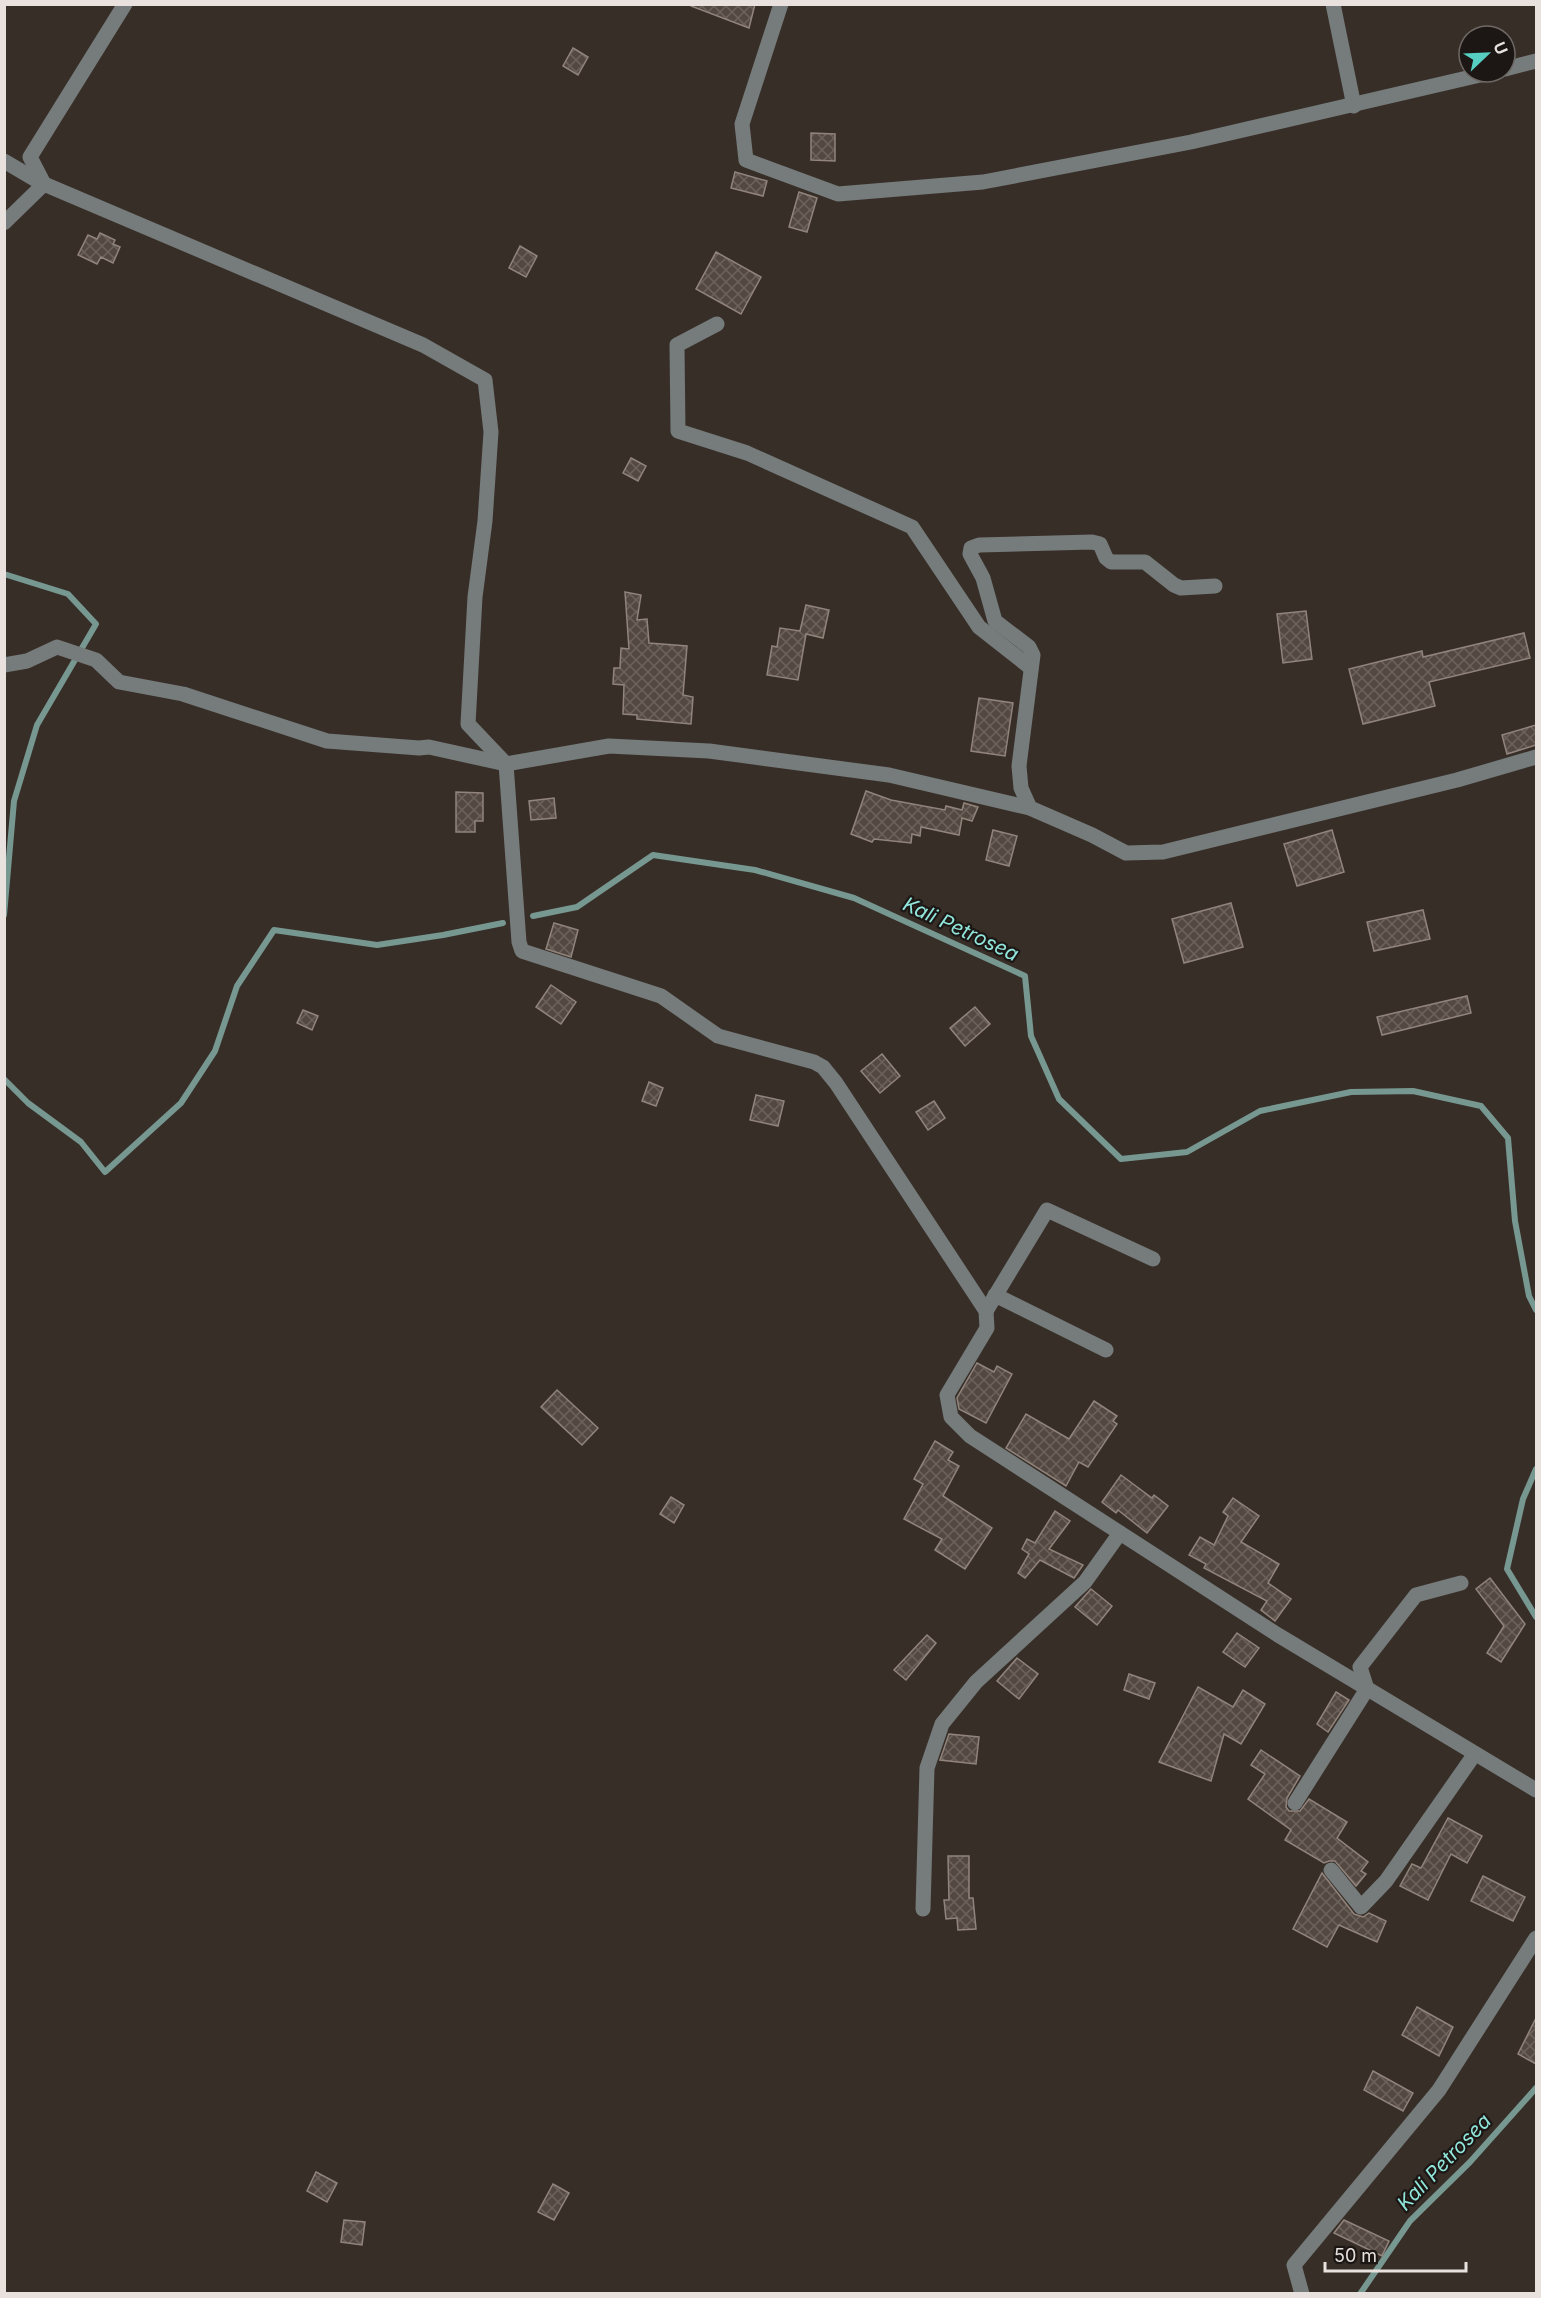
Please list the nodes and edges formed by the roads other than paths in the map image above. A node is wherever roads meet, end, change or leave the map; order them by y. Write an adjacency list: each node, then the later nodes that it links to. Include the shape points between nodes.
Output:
1 (125, 4): 9 (street, via 30,157)
2 (781, 4): 7 (street, via 742,124 746,160 838,194 994,180)
3 (1333, 4): 7 (street)
4 (1536, 62): 5 (street)
5 (1517, 66)
6 (1457, 81): 7 (street)
7 (1354, 106)
8 (4, 161): 9 (street)
9 (44, 184): 10 (street); 16 (street, via 423,345 485,380 491,432 468,724)
10 (4, 223)
11 (717, 324): 14 (street, via 677,345 678,431 747,453 912,527 979,627)
12 (1215, 586): 14 (street, via 1181,588 1145,562 1111,562 1100,544 1092,542 979,545 970,549 995,621 1029,647 1033,655)
13 (4, 665): 16 (street, via 27,661 57,647 96,660 119,682 183,694 327,741 429,747)
14 (1031, 668): 17 (street, via 1019,766 1021,788)
15 (1536, 758): 17 (street, via 1163,852 1126,853)
16 (506, 764): 17 (street, via 609,746 709,751 889,775); 20 (street, via 522,951 661,996 718,1036 823,1067)
17 (1030, 808)
18 (1153, 1259): 19 (street, via 1047,1210)
19 (995, 1295): 20 (street); 21 (street)
20 (986, 1311): 22 (street, via 987,1328 947,1395 951,1417 970,1436)
21 (1106, 1350)
22 (1120, 1533): 24 (street); 29 (street, via 1086,1582 976,1682 942,1724 927,1768)
23 (1461, 1583): 24 (street, via 1416,1595 1360,1667)
24 (1367, 1689): 25 (street); 27 (street)
25 (1474, 1755): 26 (street); 28 (street, via 1386,1881 1361,1907)
26 (1536, 1790)
27 (1295, 1803)
28 (1331, 1870)
29 (923, 1909)
30 (1536, 1938): 31 (street, via 1439,2090 1294,2265)
31 (1302, 2294)

